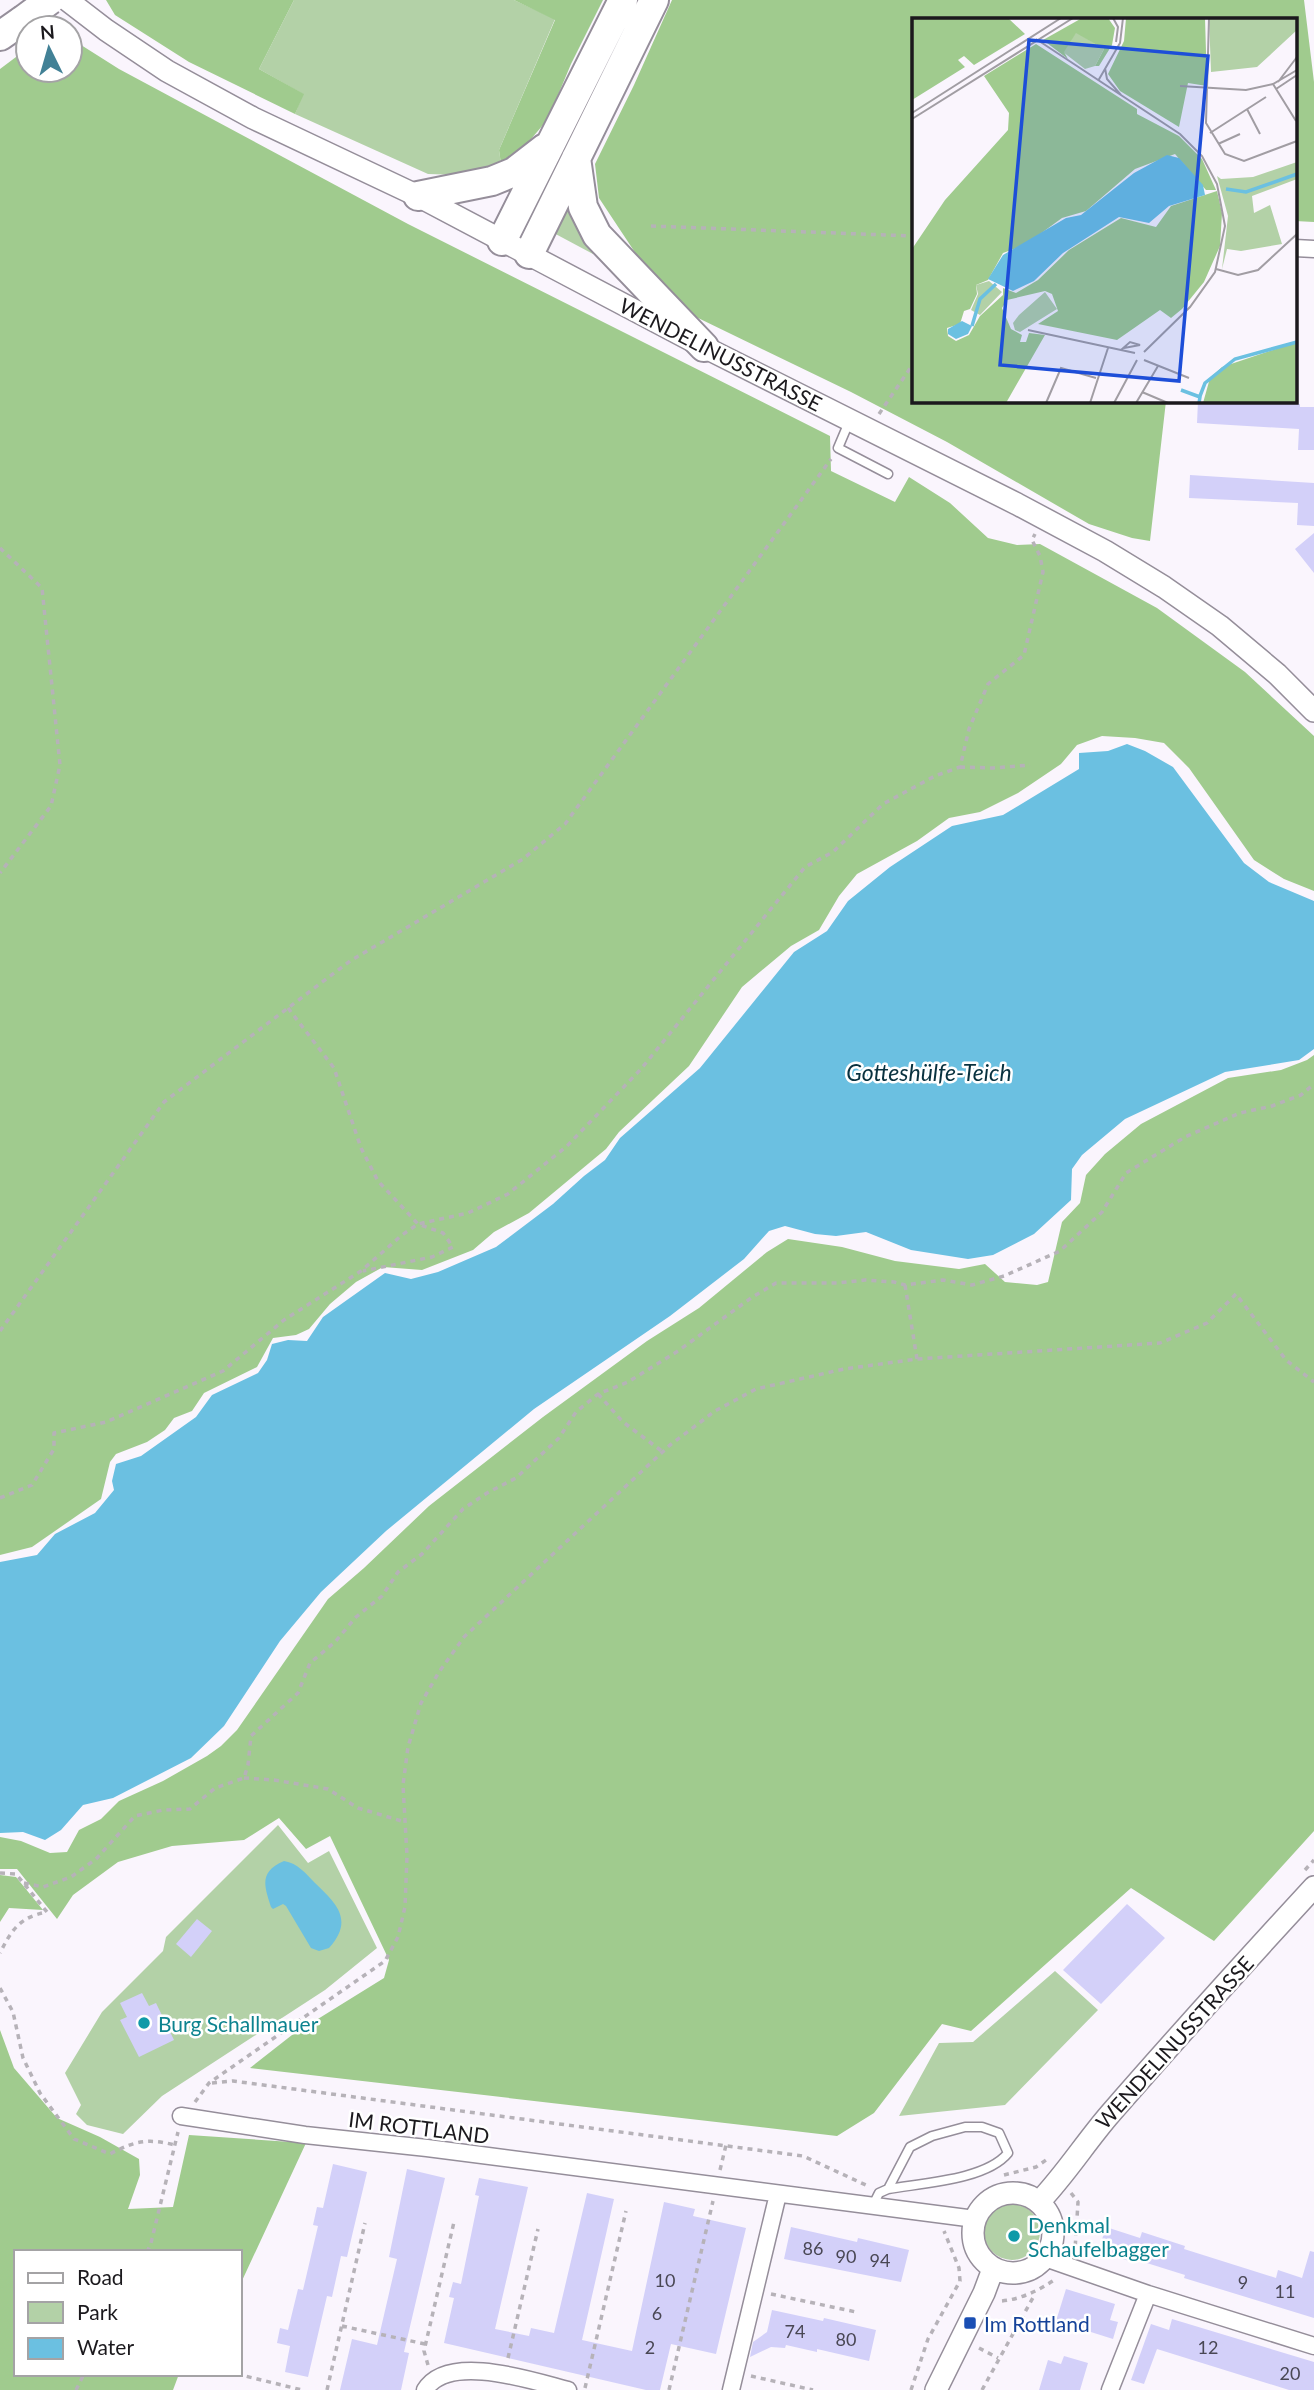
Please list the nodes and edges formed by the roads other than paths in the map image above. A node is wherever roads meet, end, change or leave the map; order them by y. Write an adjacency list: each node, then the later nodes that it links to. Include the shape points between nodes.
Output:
1 (50, 0): 5 (highway, bridge)
2 (67, 0): 8 (main road, WENDELINUSSTRASSE, via 167,71 253,118)
3 (623, 0): 6 (highway)
4 (654, 0): 7 (highway)
5 (0, 36)
6 (553, 142): 8 (highway, via 514,172 492,181); 9 (highway)
7 (576, 158): 12 (highway); 13 (highway, via 583,207 597,235)
8 (418, 196): 9 (main road, WENDELINUSSTRASSE)
9 (502, 241): 12 (main road, WENDELINUSSTRASSE)
10 (1296, 248): 11 (street)
11 (1314, 249)
12 (529, 254): 13 (main road, WENDELINUSSTRASSE)
13 (704, 347): 14 (main road, WENDELINUSSTRASSE)
14 (850, 420): 15 (lane, via 838,448); 16 (main road, WENDELINUSSTRASSE, via 1017,504 1164,587 1220,626)
15 (888, 474)
16 (1314, 711)
17 (1314, 1887): 22 (main road, WENDELINUSSTRASSE, via 1179,2034)
18 (181, 2116): 20 (street, IM ROTTLAND)
19 (888, 2189): 19 (lane, via 910,2147 932,2136 982,2127 999,2133 1008,2153 979,2171); 21 (lane)
20 (778, 2194): 21 (street, IM ROTTLAND); 30 (street)
21 (876, 2199): 23 (street, IM ROTTLAND)
22 (1039, 2202): 23 (main road, via 1022,2193 1003,2193 985,2203); 24 (main road, via 1054,2229)
23 (975, 2218): 25 (main road, via 974,2247)
24 (1045, 2258): 25 (main road, via 1021,2273); 26 (street)
25 (993, 2269): 31 (main road)
26 (1148, 2294): 27 (street); 32 (street)
27 (1314, 2346)
28 (427, 2387): 29 (street, via 444,2374 461,2371 505,2374)
29 (568, 2390)
30 (731, 2390)
31 (936, 2390)
32 (1110, 2390)

